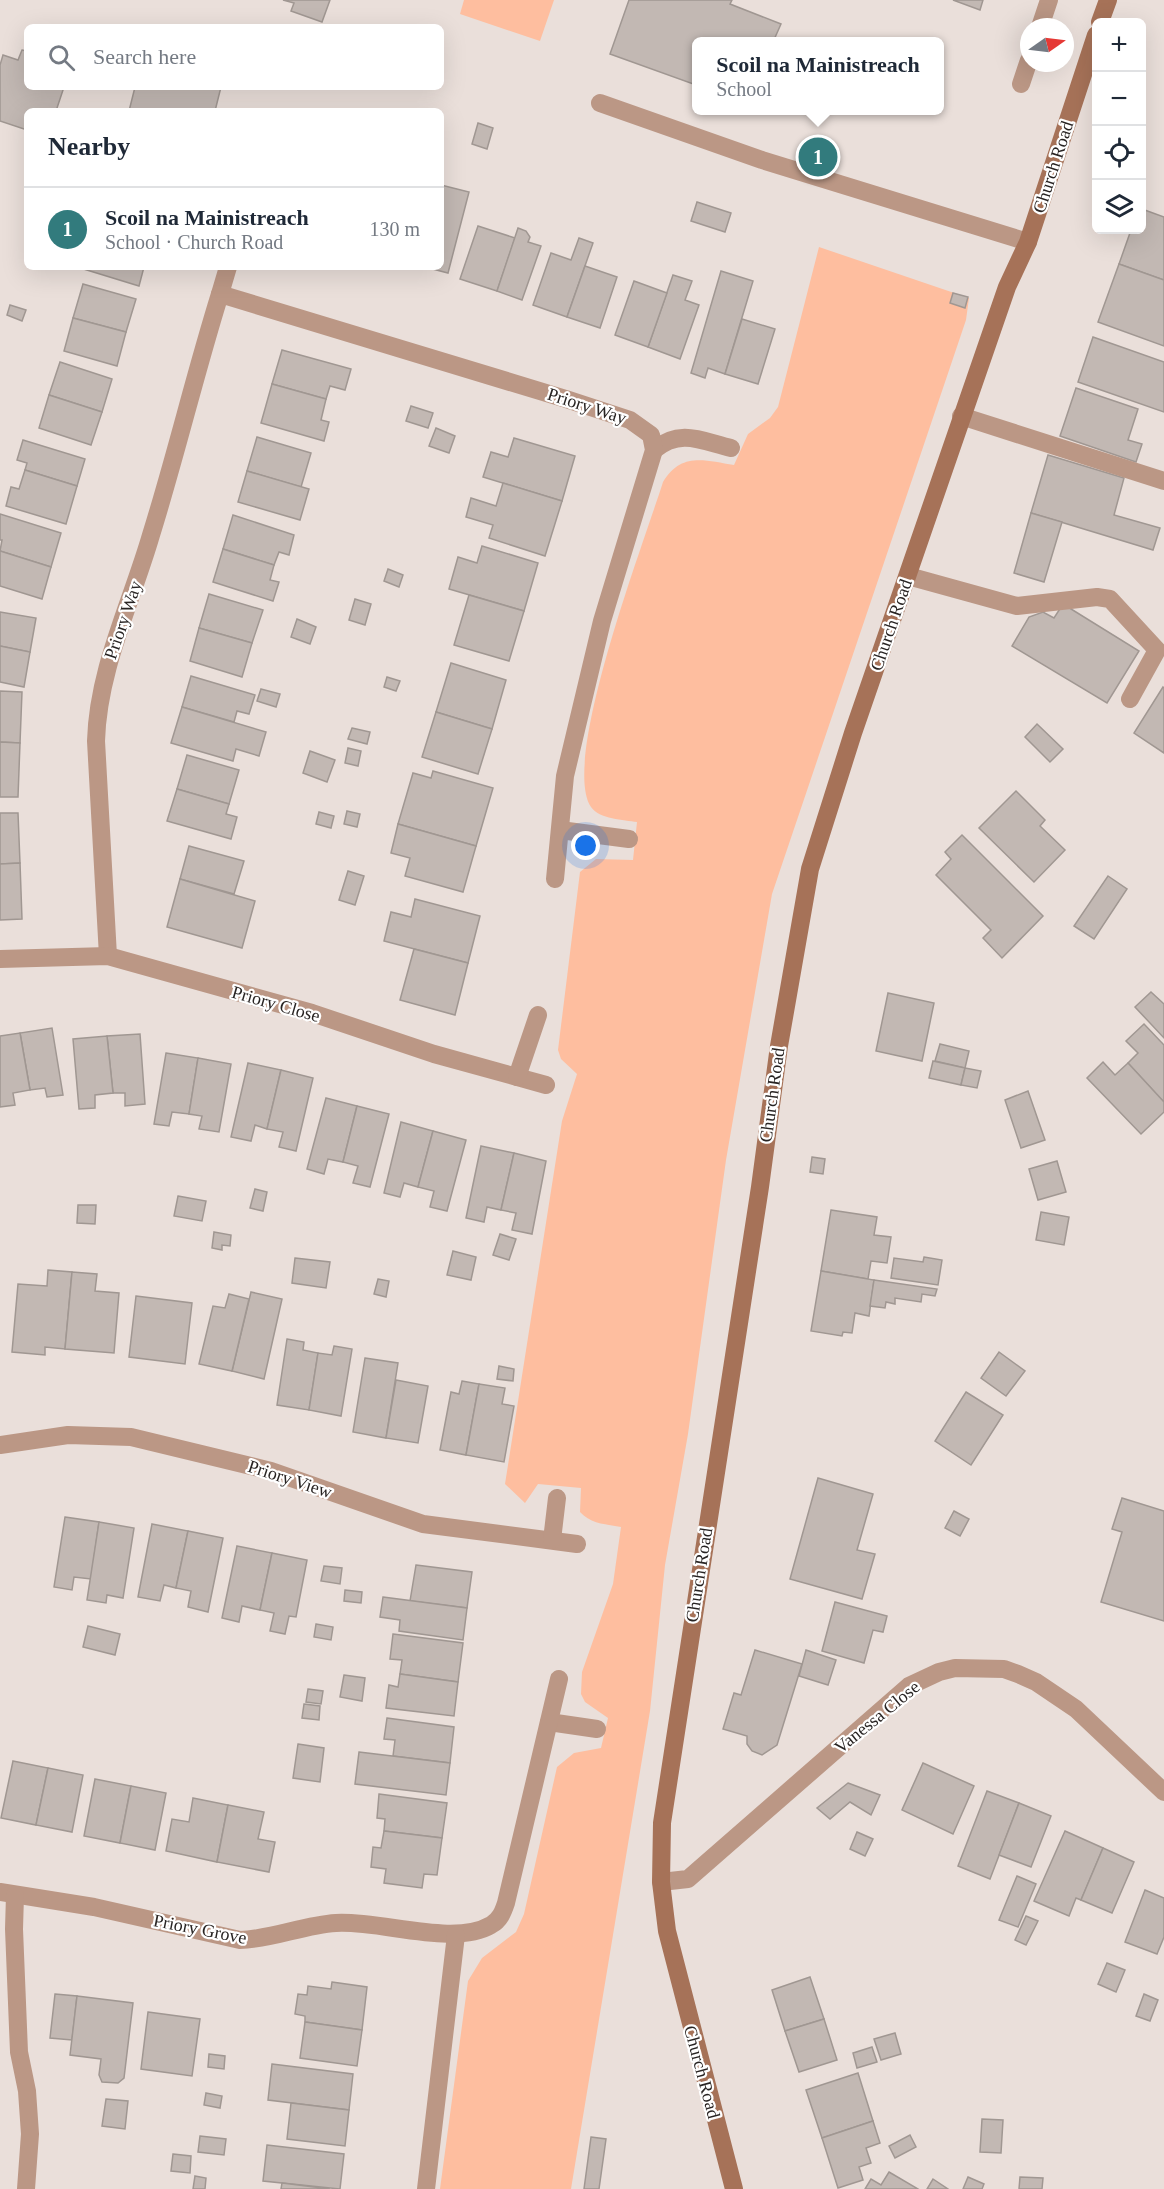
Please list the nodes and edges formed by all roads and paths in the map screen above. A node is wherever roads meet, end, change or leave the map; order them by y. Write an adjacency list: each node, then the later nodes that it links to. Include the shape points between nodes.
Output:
1 (1049, 0): 3 (street)
2 (1108, 0): 4 (street)
3 (1043, 18)
4 (1101, 18)
5 (1092, 47): 9 (street, Church Road)
6 (1025, 72): 7 (street)
7 (1021, 84)
8 (600, 103): 9 (street, via 762,160)
9 (1028, 242): 12 (street, Church Road, via 1007,287)
10 (227, 270): 11 (street, Priory Way)
11 (220, 294): 14 (street, Priory Way, via 630,420 651,435); 21 (street, Priory Way, via 151,538 101,683 96,712)
12 (961, 416): 15 (street); 16 (street, Church Road)
13 (731, 448): 14 (street, via 675,437)
14 (654, 450): 18 (street, via 602,621 564,776)
15 (1164, 481)
16 (908, 576): 17 (street, via 1017,606 1110,599 1157,650); 34 (street, Church Road, via 810,869 779,1046 686,1659 662,1823)
17 (1130, 699)
18 (560, 830): 19 (street); 20 (street)
19 (629, 839)
20 (555, 879)
21 (108, 956): 22 (street, Priory Close); 24 (street, Priory Close, via 312,1013)
22 (0, 959)
23 (538, 1015): 24 (street)
24 (518, 1077): 25 (street, Priory Close)
25 (546, 1085)
26 (0, 1445): 28 (street, Priory View, via 68,1435 131,1437 271,1471 423,1524)
27 (557, 1498): 28 (street)
28 (552, 1540): 29 (street, Priory View)
29 (578, 1544)
30 (559, 1679): 31 (street, Priory Grove)
31 (549, 1722): 32 (street); 36 (street, Priory Grove, via 502,1913 490,1926)
32 (597, 1729)
33 (1164, 1792): 34 (street, Vanessa Close, via 1076,1709 1036,1682 1004,1669 955,1668 909,1686 688,1879)
34 (661, 1882): 39 (street, Church Road, via 677,1974)
35 (8, 1894): 36 (street, Priory Grove, via 94,1907 240,1940 262,1940 311,1925 337,1923); 37 (street, Priory Grove, via 14,1929 18,2040 30,2134)
36 (456, 1935): 38 (street)
37 (26, 2189)
38 (426, 2189)
39 (734, 2189)

